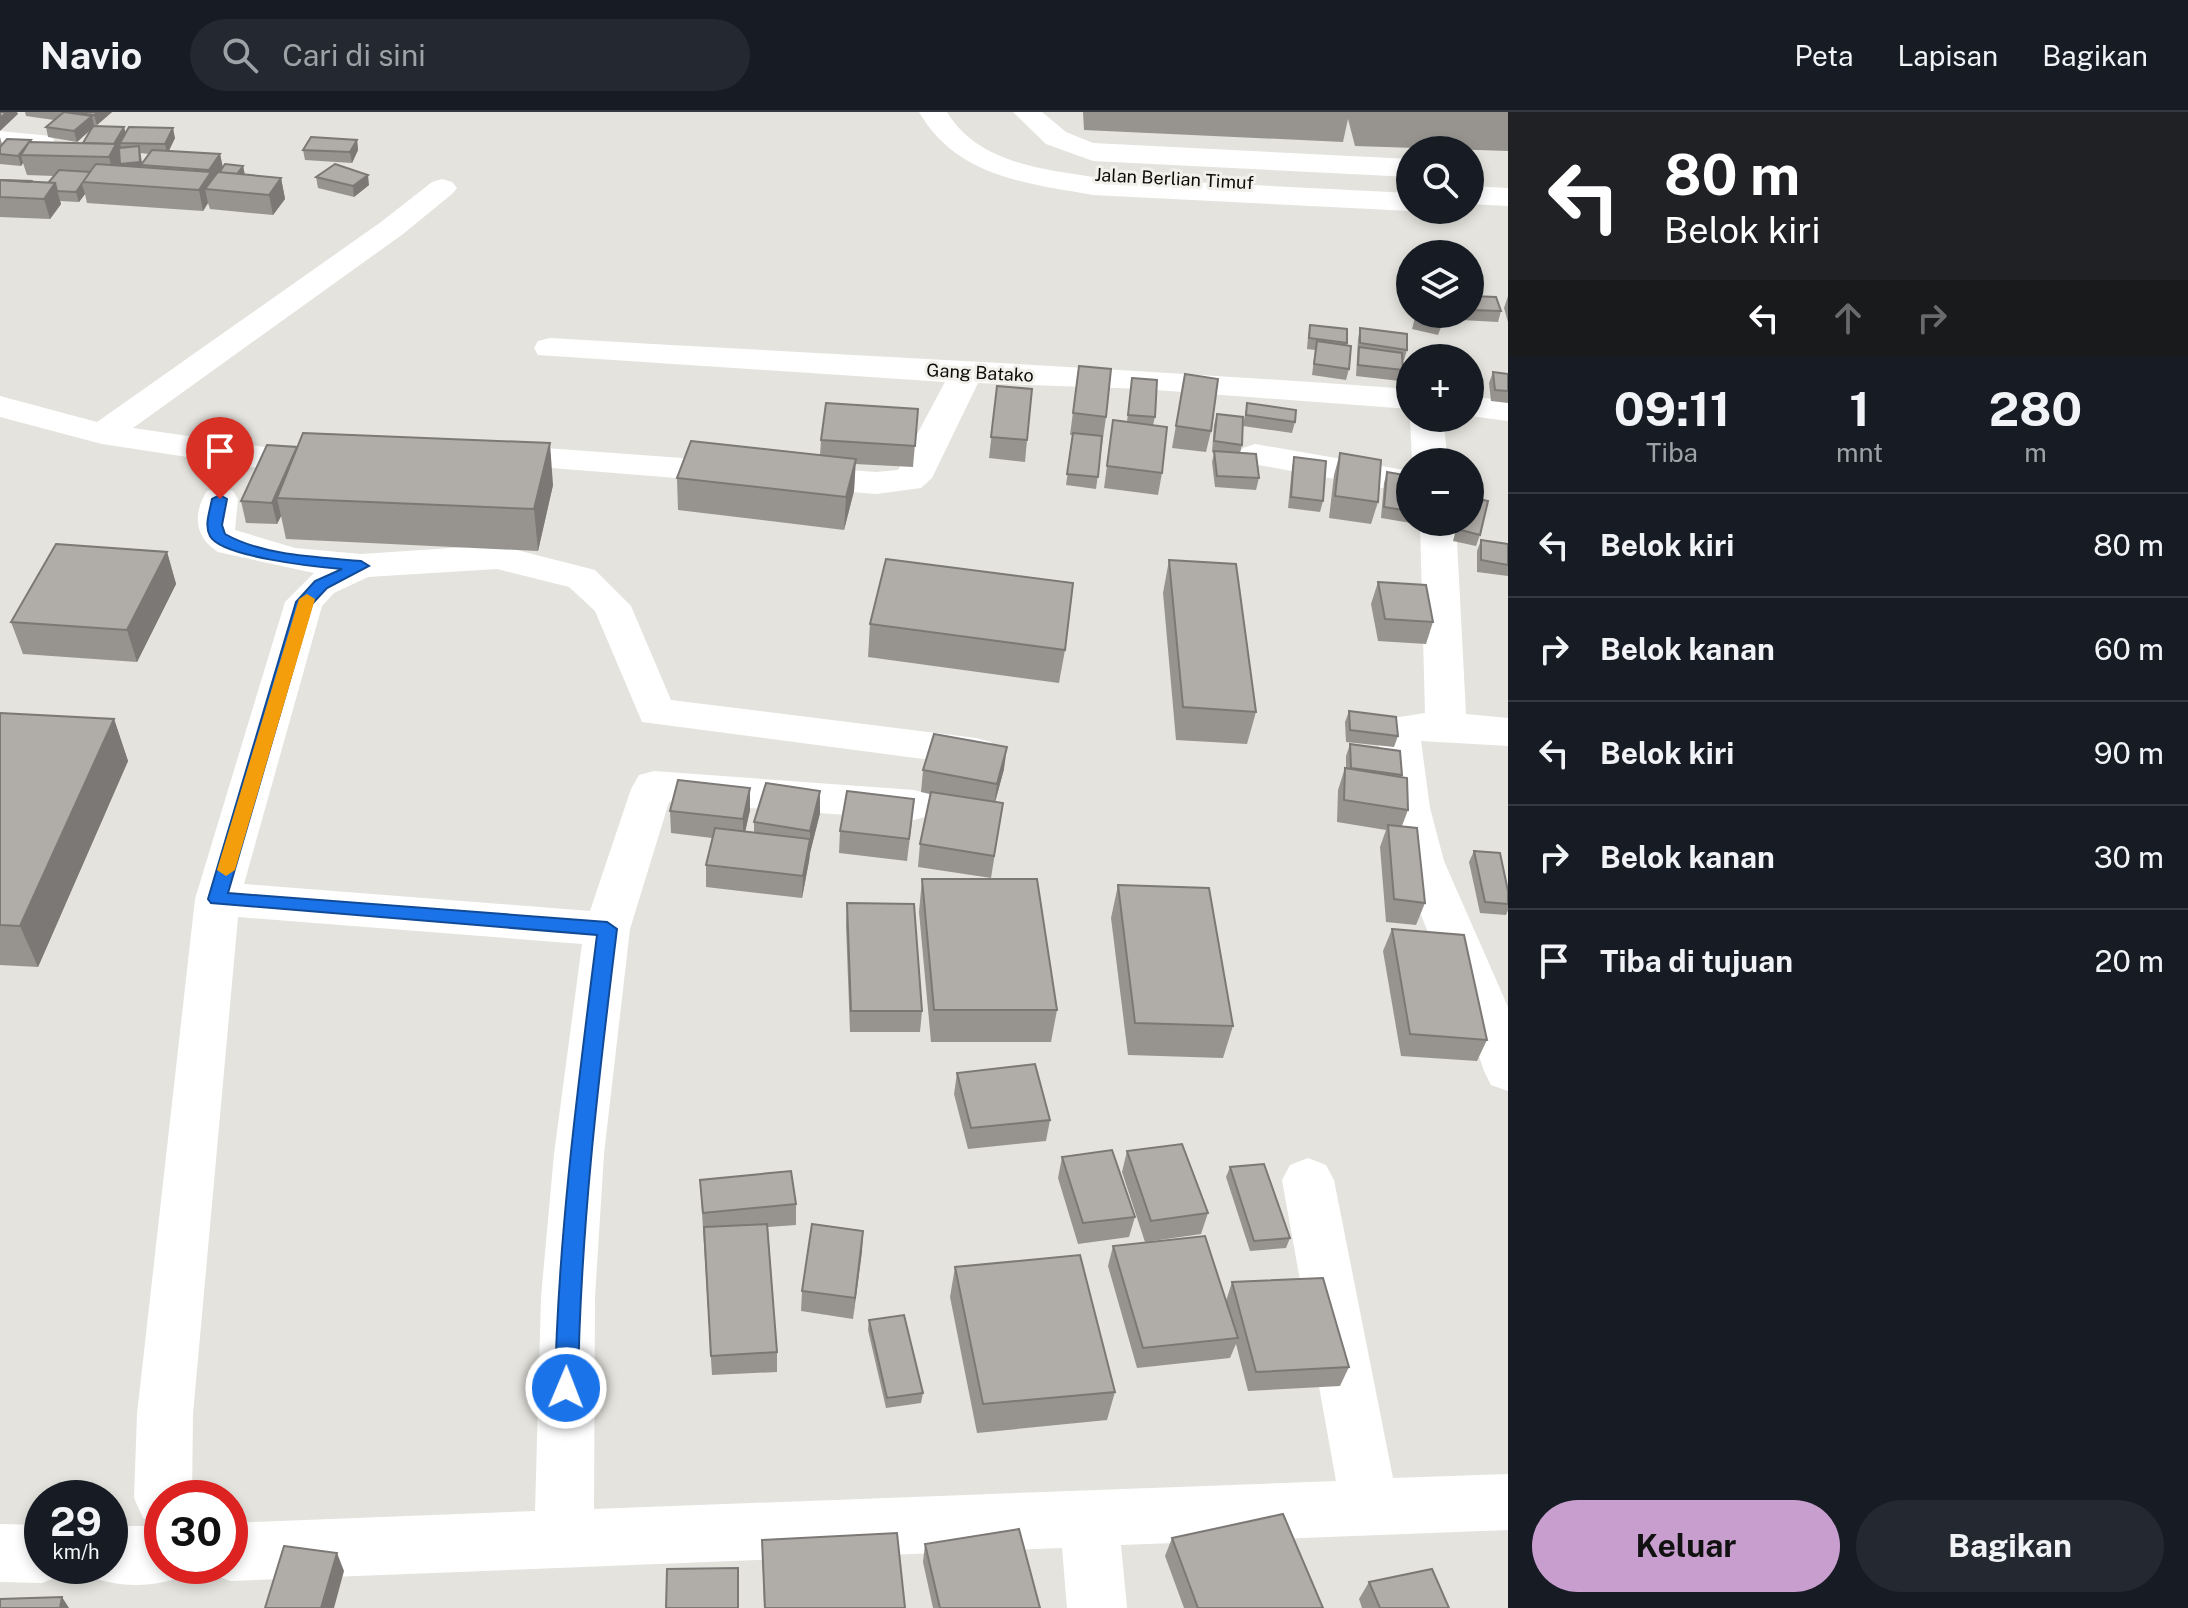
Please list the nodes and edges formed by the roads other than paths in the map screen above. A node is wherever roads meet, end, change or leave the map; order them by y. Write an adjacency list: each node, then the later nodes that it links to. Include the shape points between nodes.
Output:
1 (933, 112): 13 (street, via 939,126 969,152 1078,184)
2 (957, 112): 10 (street, Jalan Berlian Timuf, via 980,138 1011,157 1090,175)
3 (1027, 112): 6 (street, via 1040,129 1073,148 1093,152)
4 (0, 139): 5 (street)
5 (41, 142)
6 (1396, 167)
7 (1484, 172): 8 (street)
8 (1508, 173)
9 (442, 188): 24 (street)
10 (1396, 191)
11 (1484, 196): 12 (street)
12 (1508, 197)
13 (1396, 201)
14 (1484, 204): 15 (street)
15 (1508, 205)
16 (550, 348): 18 (street, Gang Batako)
17 (1112, 357): 19 (street, via 1164,367)
18 (966, 373): 19 (street, Gang Batako); 26 (street, via 919,470 908,480 876,483)
19 (1200, 383): 20 (street, Gang Batako)
20 (1396, 398)
21 (0, 406): 24 (street)
22 (1484, 408): 23 (street)
23 (1508, 411)
24 (102, 434): 25 (street, via 319,466 333,464)
25 (351, 449)
26 (463, 453)
27 (1255, 455): 28 (street)
28 (1396, 480)
29 (220, 499): 31 (street, via 215,525 218,536 231,544 295,560)
30 (1439, 536): 32 (street)
31 (361, 566): 34 (street, via 497,557 582,578 612,606 656,712); 36 (street, via 321,585 304,602)
32 (1446, 726): 33 (street); 38 (street, via 1408,728 1400,738 1402,775 1415,839 1434,894 1485,1003)
33 (1508, 732)
34 (976, 752)
35 (914, 805): 37 (street, via 654,786)
36 (217, 899): 37 (street); 40 (street, via 189,1153)
37 (607, 929): 44 (street, via 569,1283)
38 (1508, 1071)
39 (1308, 1180): 42 (street)
40 (163, 1480)
41 (1508, 1502): 42 (street)
42 (1370, 1507): 43 (street)
43 (1089, 1520): 44 (street); 48 (street)
44 (564, 1539): 45 (street)
45 (248, 1551)
46 (0, 1553): 47 (street)
47 (24, 1554)
48 (1097, 1608)

